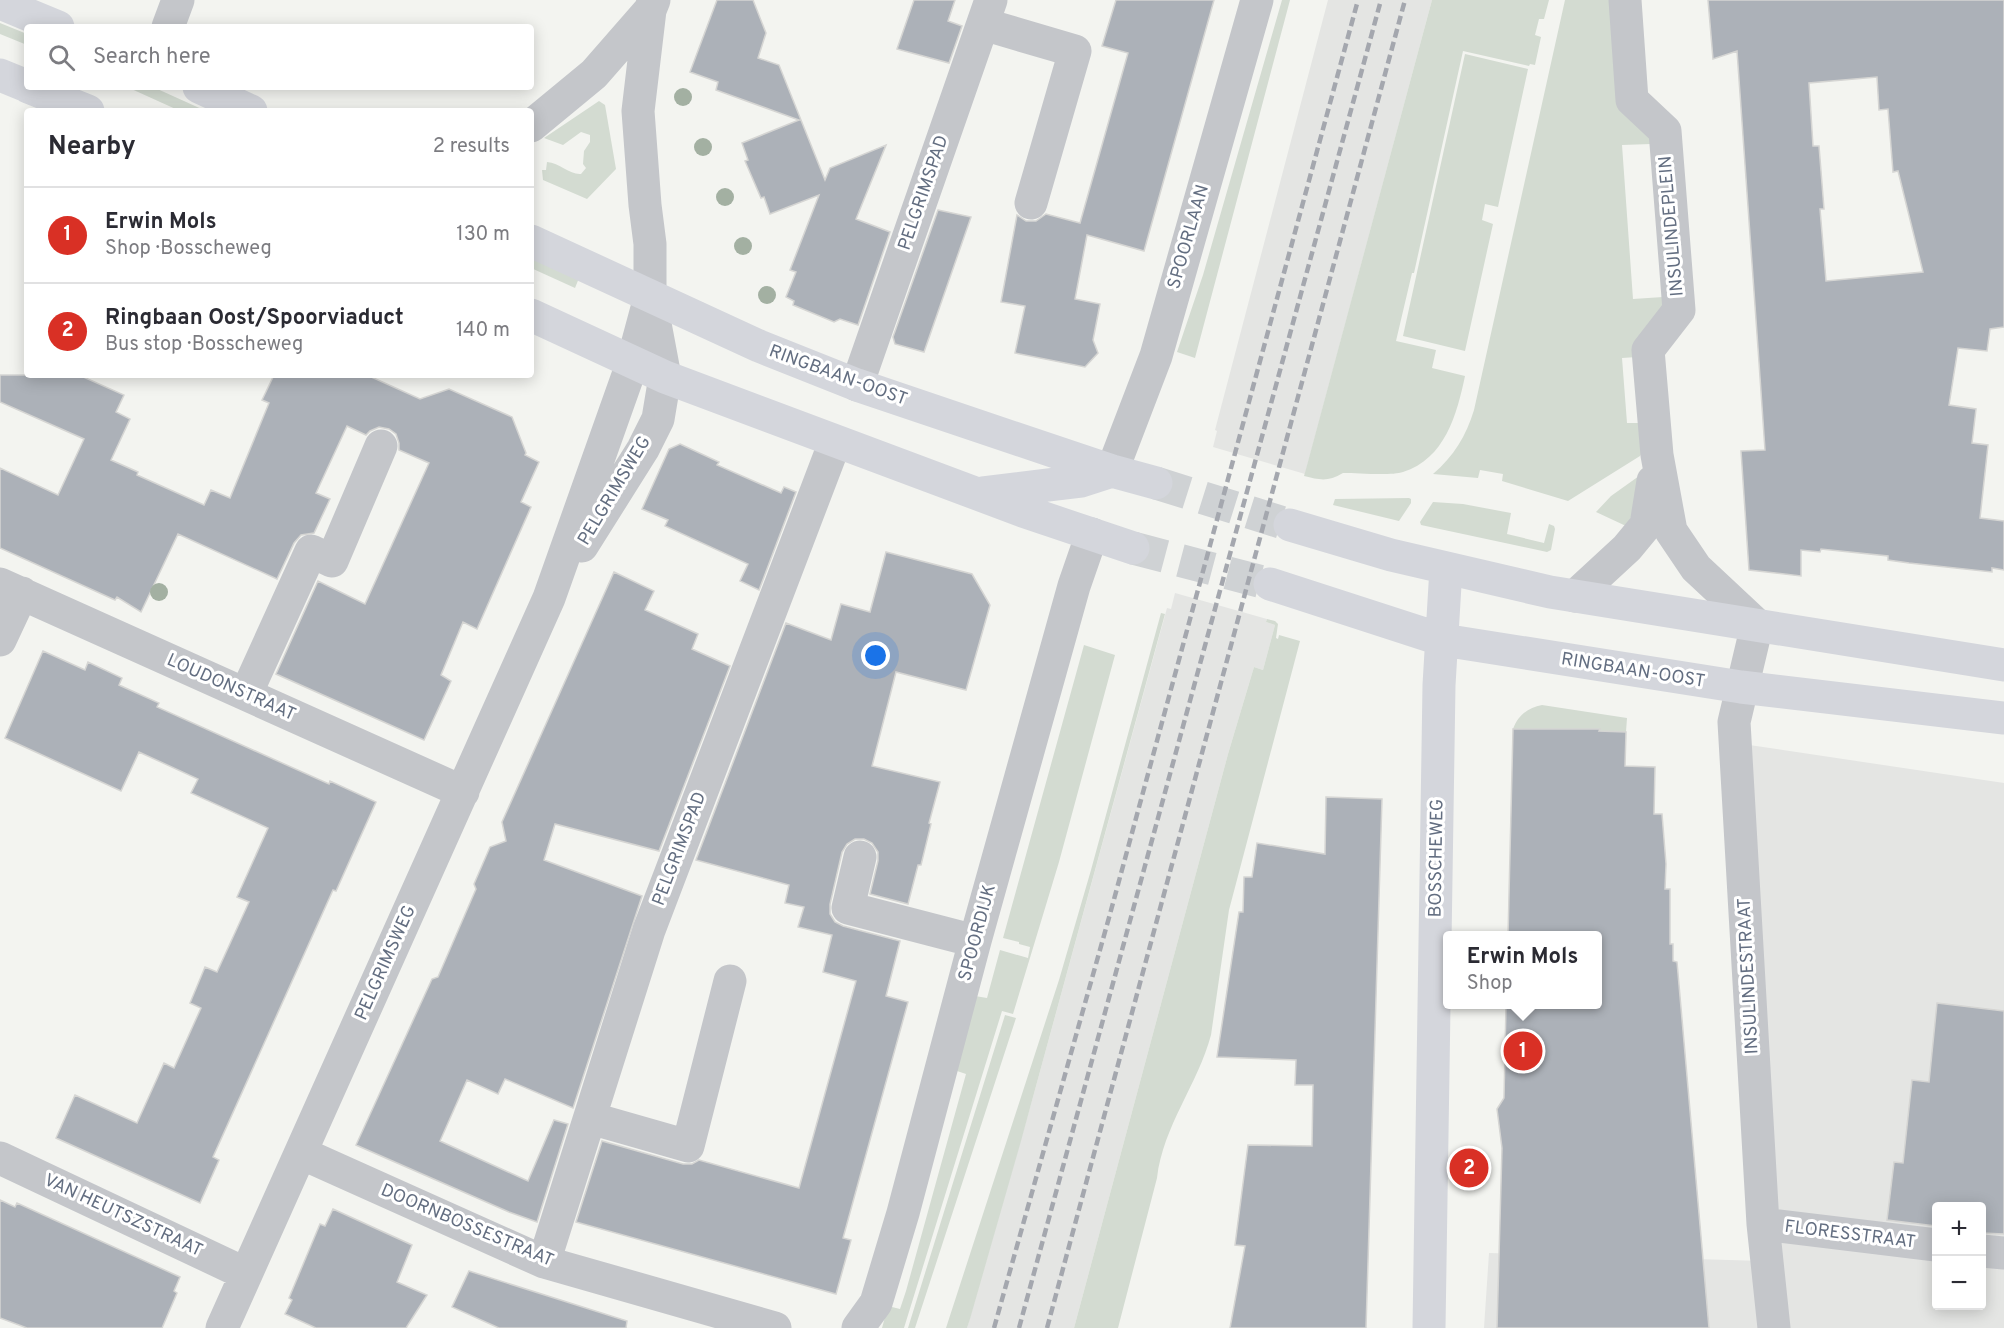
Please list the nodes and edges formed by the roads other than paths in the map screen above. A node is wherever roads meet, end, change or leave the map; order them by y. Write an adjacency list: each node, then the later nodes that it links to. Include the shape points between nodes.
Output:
1 (178, 0): 8 (street)
2 (1257, 0): 26 (street, SPOORLAAN, via 1156,356)
3 (1625, 0): 25 (street, INSULINDEPLEIN, via 1632,100 1665,131 1679,310 1648,350)
4 (0, 3): 7 (main road)
5 (652, 5): 15 (street, via 594,74); 18 (street, via 638,111 650,244)
6 (987, 12): 16 (street, via 1075,51); 22 (street, PELGRIMSPAD)
7 (51, 24)
8 (169, 24)
9 (0, 75): 10 (main road)
10 (24, 85)
11 (36, 90): 13 (main road)
12 (206, 90): 14 (main road)
13 (80, 108)
14 (244, 108)
15 (534, 124)
16 (1031, 203)
17 (534, 242): 18 (main road, RINGBAAN-OOST)
18 (650, 297): 20 (street, PELGRIMSWEG); 21 (street); 22 (main road, RINGBAAN-OOST)
19 (534, 316): 20 (main road)
20 (632, 363): 21 (main road); 36 (street, PELGRIMSWEG)
21 (665, 377): 23 (main road); 36 (street, PELGRIMSWEG, via 658,419 643,449)
22 (857, 385): 26 (main road, RINGBAAN-OOST)
23 (835, 442): 28 (main road); 48 (street, PELGRIMSPAD, via 649,930)
24 (381, 447): 42 (street, via 332,561 311,551)
25 (1657, 455): 35 (street, INSULINDEPLEIN, via 1646,525); 37 (street, INSULINDEPLEIN, via 1671,531 1696,568)
26 (1112, 471): 27 (main road, RINGBAAN-OOST); 28 (main road, via 1081,481)
27 (1156, 483)
28 (978, 494): 30 (main road)
29 (1290, 525): 32 (main road)
30 (1092, 534): 31 (main road); 46 (street, SPOORDIJK)
31 (1133, 548)
32 (1446, 568): 35 (main road); 39 (main road, BOSSCHEWEG)
33 (1270, 584): 39 (main road, RINGBAAN-OOST)
34 (11, 589): 38 (street); 42 (street, LOUDONSTRAAT)
35 (1575, 596): 37 (main road)
36 (549, 598): 44 (street, PELGRIMSWEG)
37 (1756, 625): 40 (main road); 41 (street, INSULINDESTRAAT)
38 (0, 640)
39 (1443, 640): 41 (main road, RINGBAAN-OOST); 60 (main road, BOSSCHEWEG, via 1439,685)
40 (2004, 665)
41 (1741, 687): 43 (main road, RINGBAAN-OOST); 51 (street, INSULINDESTRAAT, via 1734,722)
42 (246, 694): 44 (street, LOUDONSTRAAT)
43 (2004, 718)
44 (463, 792): 49 (street, PELGRIMSWEG)
45 (860, 857): 46 (street, via 848,908)
46 (975, 941): 59 (street, SPOORDIJK, via 903,1213 876,1302)
47 (730, 981): 48 (street, via 688,1146)
48 (590, 1118): 55 (street, PELGRIMSPAD)
49 (301, 1153): 55 (street, DOORNBOSSESTRAAT); 56 (street, PELGRIMSWEG)
50 (0, 1158): 56 (street, VAN HEUTSZSTRAAT)
51 (1763, 1224): 52 (street, FLORESSTRAAT); 61 (street, INSULINDESTRAAT)
52 (1932, 1245)
53 (1986, 1251): 54 (street)
54 (2004, 1253)
55 (544, 1262): 58 (street, DOORNBOSSESTRAAT)
56 (246, 1274): 57 (street, PELGRIMSWEG)
57 (222, 1328)
58 (775, 1328)
59 (858, 1328)
60 (1429, 1328)
61 (1774, 1328)

